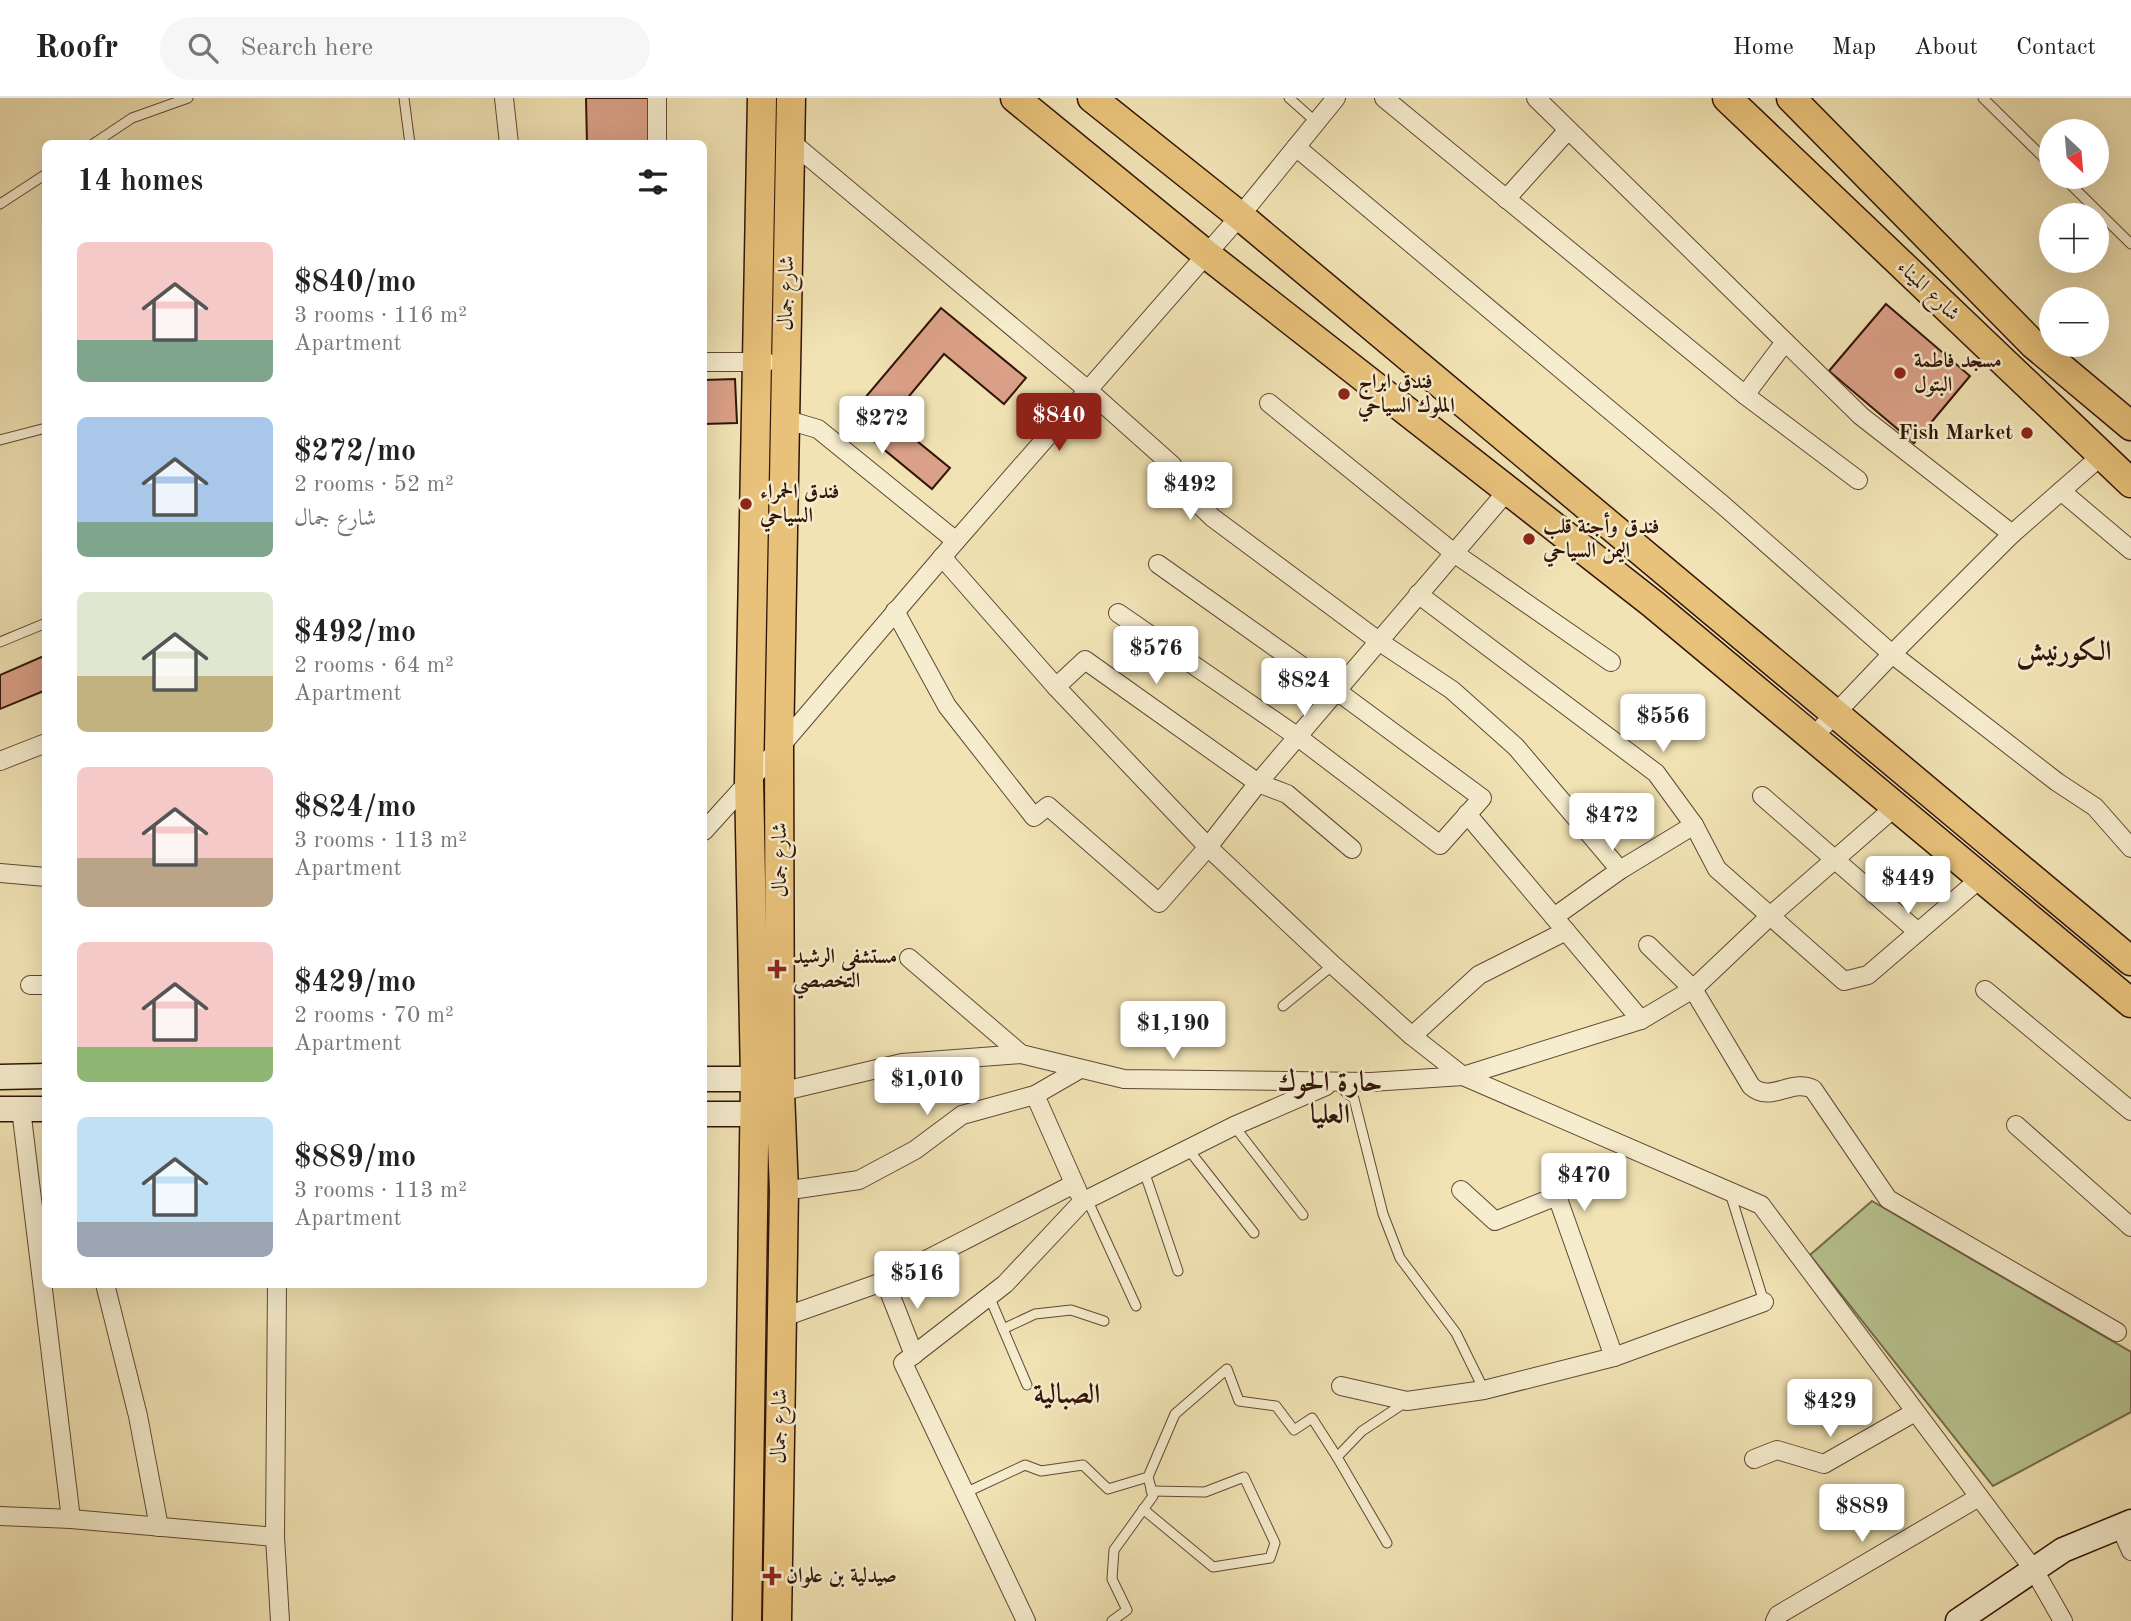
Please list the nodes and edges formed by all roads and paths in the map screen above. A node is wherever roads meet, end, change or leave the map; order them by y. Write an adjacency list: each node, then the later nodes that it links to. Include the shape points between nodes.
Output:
1 (188, 98): 18 (lane, via 132,118)
2 (404, 98): 19 (lane)
3 (504, 98): 20 (street)
4 (657, 98): 21 (street)
5 (762, 98): 34 (main road, شارع جمال)
6 (791, 98): 22 (main road, شارع جمال)
7 (1015, 98): 31 (main road)
8 (1092, 98): 29 (main road)
9 (1289, 98): 16 (lane)
10 (1336, 98): 16 (street)
11 (1384, 98): 27 (street)
12 (1536, 98): 17 (street)
13 (1727, 98): 43 (main road, شارع الميناء)
14 (1791, 98): 40 (main road, via 2034,344)
15 (1983, 98): 24 (lane)
16 (1316, 122): 23 (street)
17 (1568, 130): 27 (street); 32 (street)
18 (99, 140)
19 (409, 140)
20 (509, 140)
21 (657, 140)
22 (790, 141): 35 (main road, شارع جمال); 36 (street)
23 (1296, 147): 29 (street); 60 (street, via 1713,497)
24 (2039, 153)
25 (42, 177): 28 (lane)
26 (2075, 189): 30 (lane)
27 (1506, 199): 37 (street)
28 (0, 204)
29 (1240, 216): 31 (street); 64 (main road)
30 (2131, 244)
31 (1206, 254): 36 (street); 46 (main road)
32 (1785, 341): 37 (street); 48 (street, via 1861,416)
33 (707, 362): 34 (street)
34 (757, 362): 35 (street); 70 (main road, شارع جمال)
35 (785, 362): 39 (main road, شارع جمال)
36 (1089, 390): 49 (street); 59 (street, via 1172,465 1190,496 1213,518)
37 (1745, 395): 44 (street)
38 (1269, 403): 51 (street)
39 (784, 418): 49 (street, via 818,429); 68 (main road, شارع جمال)
40 (2131, 425): 43 (main road)
41 (42, 429): 42 (lane)
42 (0, 440)
43 (2101, 456): 45 (main road, شارع الميناء); 47 (street)
44 (1858, 480)
45 (2131, 483)
46 (1508, 490): 51 (street); 66 (main road)
47 (2062, 491): 48 (street); 50 (street)
48 (2012, 534): 60 (street)
49 (956, 541): 52 (street)
50 (2131, 551)
51 (1454, 553): 54 (street); 61 (street)
52 (942, 557): 55 (street); 62 (street)
53 (1158, 564): 63 (street)
54 (1418, 594): 59 (street); 75 (street, via 1656,773)
55 (895, 611): 68 (street); 77 (street, via 947,706 1034,817 1048,806 1159,903)
56 (1118, 613): 65 (street)
57 (42, 625): 58 (lane)
58 (0, 642)
59 (1380, 642): 63 (street); 81 (street, via 1452,690 1516,747)
60 (1892, 654): 64 (street); 78 (street, via 2095,807)
61 (1611, 662)
62 (1056, 687): 71 (street, via 1085,660); 77 (street)
63 (1337, 691): 65 (street); 74 (street, via 1482,798)
64 (1835, 714): 66 (street); 91 (main road)
65 (1298, 737): 71 (street); 74 (street, via 1440,845)
66 (1813, 737): 73 (main road)
67 (42, 745): 69 (street)
68 (779, 748): 70 (street); 107 (main road, شارع جمال)
69 (0, 761)
70 (749, 780): 76 (street); 105 (main road, شارع جمال)
71 (1258, 782): 77 (street); 79 (street, via 1287,794)
72 (1762, 796): 80 (street)
73 (1895, 807): 80 (street); 84 (main road)
74 (1467, 814): 86 (street)
75 (1695, 825): 81 (street); 85 (street, via 1717,869)
76 (707, 828)
77 (1208, 847): 92 (street)
78 (2131, 848)
79 (1352, 849)
80 (1834, 860): 85 (street); 88 (street)
81 (1620, 870): 86 (street)
82 (0, 873): 83 (street)
83 (42, 877)
84 (1982, 877): 88 (street); 95 (main road)
85 (1770, 916): 88 (street, via 1844,981 1868,975); 93 (street)
86 (1554, 917): 87 (street)
87 (1566, 931): 97 (street); 98 (street, via 1479,975)
88 (1918, 932)
89 (1648, 945): 93 (street)
90 (909, 958): 99 (street)
91 (2131, 961)
92 (1333, 965): 96 (lane); 98 (street)
93 (1693, 989): 97 (street); 138 (street, via 1751,1086 1764,1094 1800,1086 1813,1089 1888,1199)
94 (1985, 990): 111 (street)
95 (2131, 1003)
96 (1283, 1006)
97 (1641, 1020): 102 (street)
98 (1412, 1035): 102 (street)
99 (1020, 1054): 100 (street); 107 (street, via 902,1063)
100 (1080, 1069): 106 (street, via 1124,1079); 108 (street)
101 (42, 1076): 103 (street)
102 (1462, 1076): 106 (street); 121 (street)
103 (0, 1077)
104 (707, 1079): 105 (street)
105 (755, 1079): 113 (main road, شارع جمال)
106 (1334, 1082): 115 (street); 143 (lane, via 1354,1099 1383,1214 1401,1258 1456,1333)
107 (780, 1091): 120 (main road, شارع جمال)
108 (1035, 1095): 118 (street); 120 (street, via 962,1115 915,1150 859,1180)
109 (10, 1109): 110 (street); 124 (street)
110 (42, 1109)
111 (2131, 1111)
112 (707, 1114): 113 (street)
113 (754, 1114): 162 (main road, شارع جمال)
114 (2017, 1125): 125 (street)
115 (1234, 1126): 116 (street); 123 (lane)
116 (1188, 1149): 117 (street); 126 (lane)
117 (1144, 1171): 122 (street); 127 (lane)
118 (1074, 1184): 122 (street); 128 (street)
119 (1461, 1190): 140 (street, via 1495,1221 1557,1196)
120 (784, 1191): 135 (main road, شارع جمال)
121 (1730, 1192): 133 (lane); 145 (street, via 1761,1205)
122 (1085, 1200): 132 (street); 134 (lane)
123 (1303, 1215)
124 (41, 1222)
125 (2131, 1227)
126 (1254, 1233)
127 (1178, 1271)
128 (885, 1281): 135 (street); 139 (street)
129 (48, 1288): 154 (street)
130 (106, 1288): 156 (street, via 138,1416)
131 (277, 1288): 157 (street)
132 (989, 1296): 137 (lane); 139 (street)
133 (1764, 1301): 140 (street)
134 (1136, 1306)
135 (781, 1318): 163 (main road, شارع جمال)
136 (1104, 1321): 137 (lane, via 1071,1310 1035,1314)
137 (1003, 1329): 141 (lane)
138 (2117, 1332)
139 (914, 1355): 150 (street, via 903,1363)
140 (1614, 1357): 143 (street)
141 (1027, 1385)
142 (1341, 1386): 144 (street)
143 (1484, 1390): 144 (street)
144 (1408, 1401): 146 (lane, via 1362,1431)
145 (1915, 1412): 147 (street, via 1824,1464 1777,1450); 151 (street)
146 (1337, 1457): 148 (lane, via 1312,1418 1294,1430 1276,1406 1239,1401 1227,1369 1175,1414); 158 (lane)
147 (1754, 1459)
148 (1148, 1477): 149 (lane); 150 (lane, via 1108,1489 1083,1465 1041,1471 1025,1465)
149 (1152, 1491): 152 (lane); 152 (lane, via 1205,1492 1244,1477 1275,1543 1270,1558 1213,1567)
150 (965, 1493): 164 (street)
151 (1979, 1497): 160 (street); 166 (street)
152 (1143, 1509): 165 (lane, via 1114,1550 1112,1579 1127,1609)
153 (0, 1516): 154 (street)
154 (71, 1519): 156 (street)
155 (2125, 1524): 159 (street); 160 (street, via 2063,1550)
156 (159, 1527): 157 (street)
157 (275, 1537): 161 (street)
158 (1387, 1543)
159 (2131, 1551)
160 (2034, 1570): 167 (street); 168 (street)
161 (280, 1621)
162 (747, 1621)
163 (777, 1621)
164 (1026, 1621)
165 (1112, 1621)
166 (1775, 1621)
167 (1958, 1621)
168 (2063, 1621)

